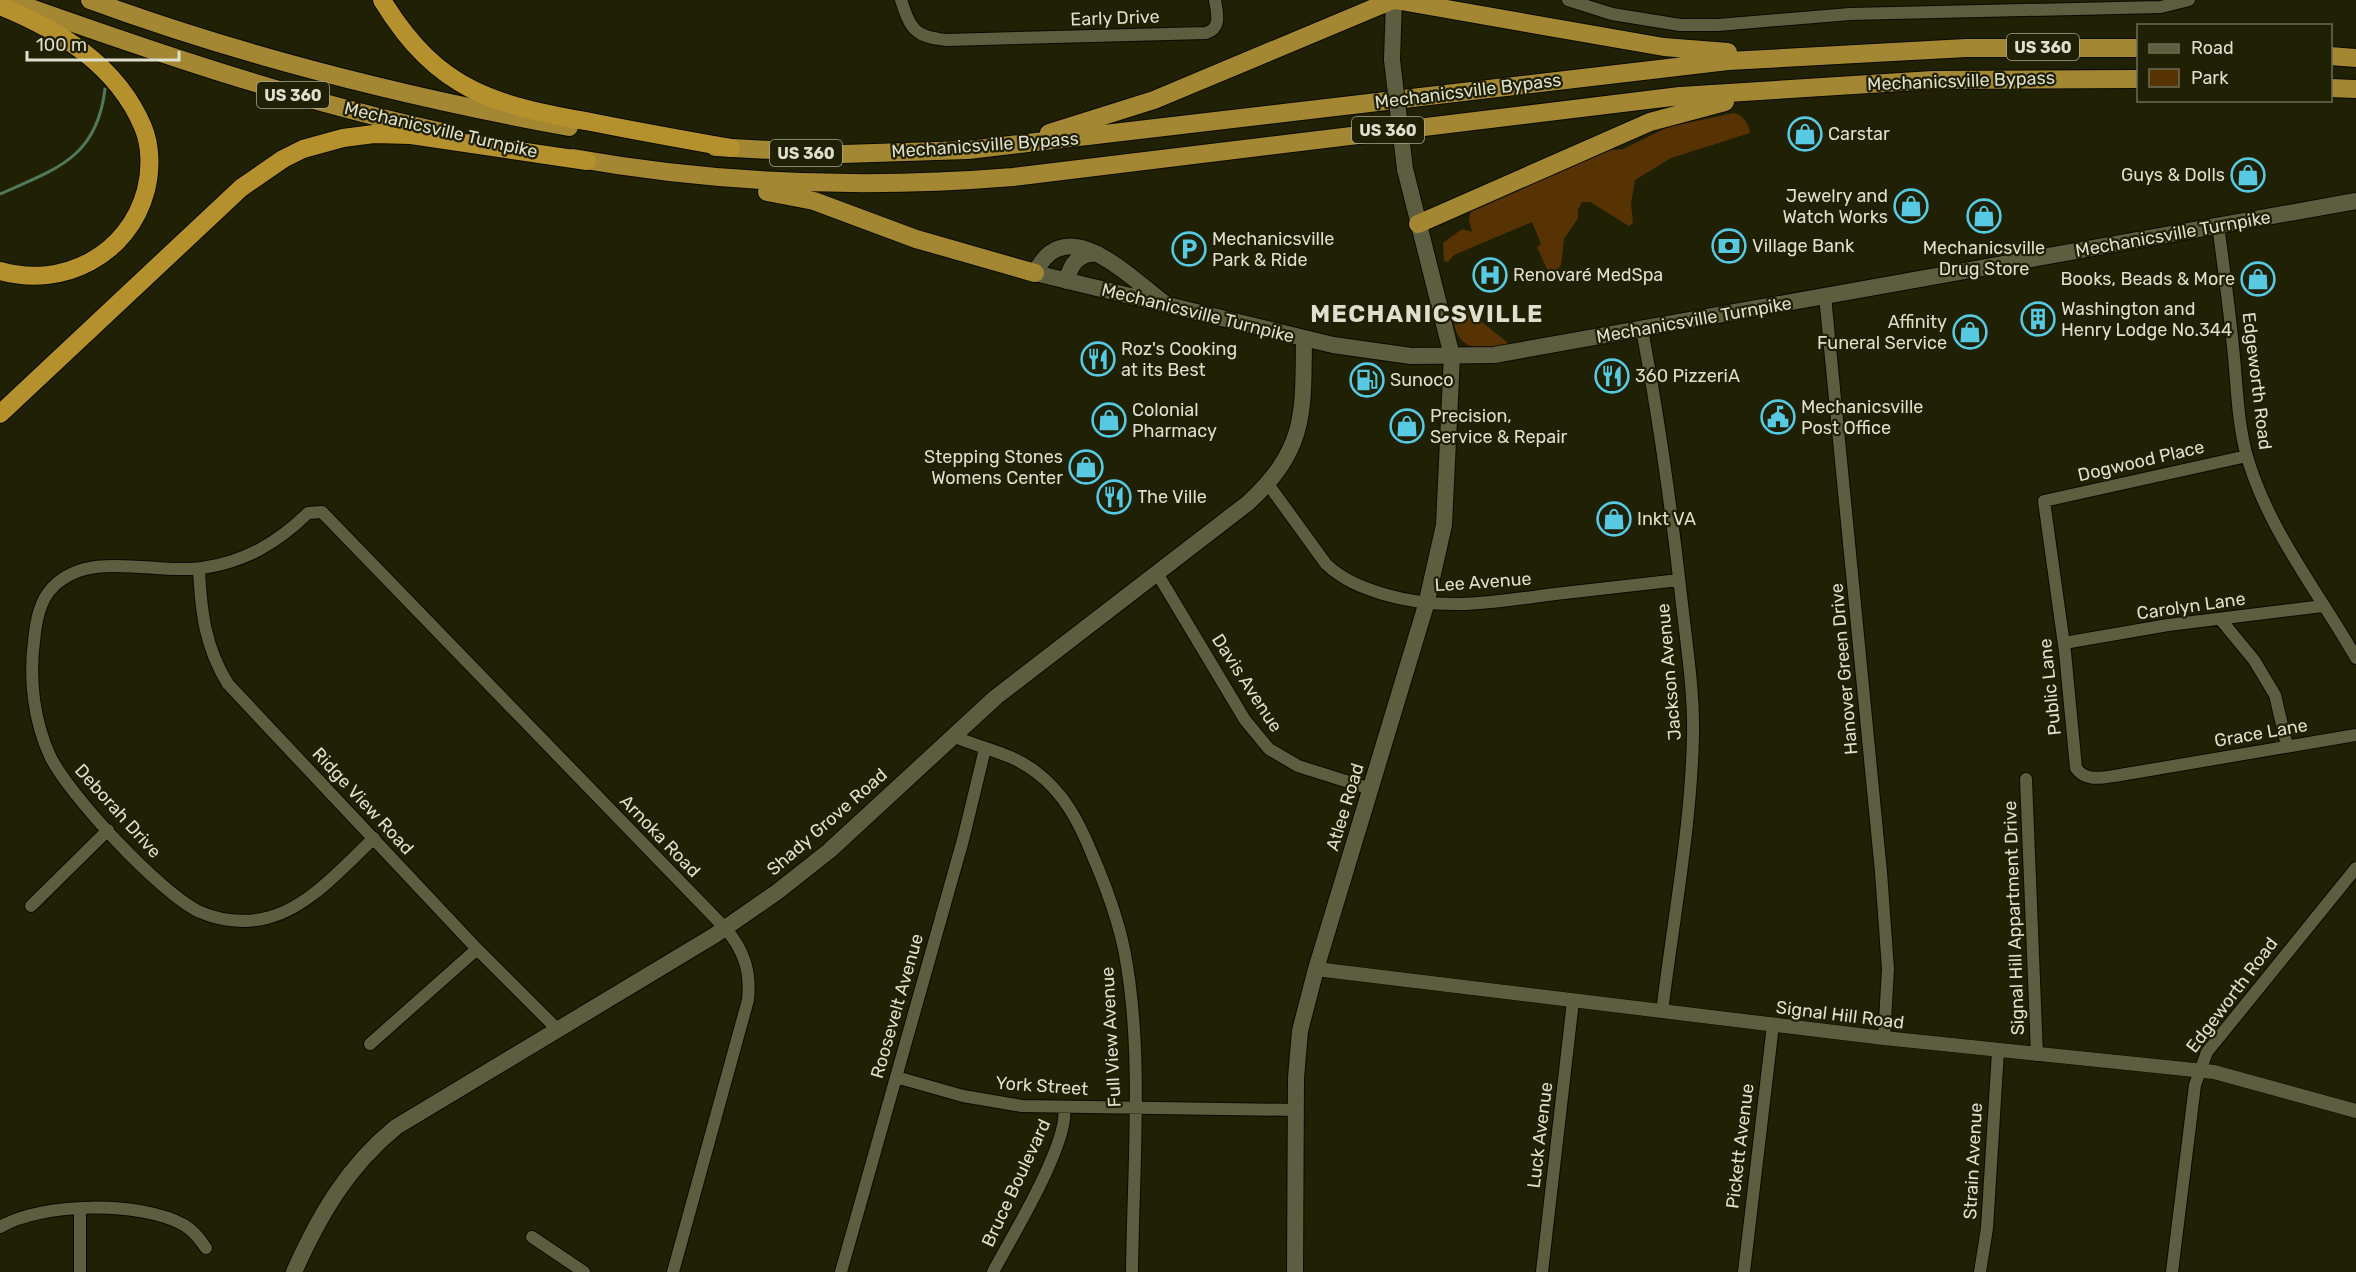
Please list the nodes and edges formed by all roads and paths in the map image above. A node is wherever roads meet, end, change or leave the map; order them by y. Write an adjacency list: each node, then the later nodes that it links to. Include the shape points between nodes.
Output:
1 (8, 0): 22 (highway, Mechanicsville Turnpike / US 360, via 127,44 302,98)
2 (90, 0): 19 (highway, Mechanicsville Turnpike / US 360, via 207,40 314,70 444,102)
3 (382, 0): 20 (highway, via 397,24 433,63 482,96 526,110)
4 (901, 0): 5 (street, Early Drive, via 911,27 922,36 946,40 1206,33 1218,22)
5 (1215, 0)
6 (1394, 0): 12 (highway, via 1664,47 1709,51); 21 (highway, via 1103,118 1032,136); 25 (main road, Atlee Road, bridge, via 1392,60 1405,169)
7 (1568, 0): 9 (street, via 1646,21 1689,25 1850,14)
8 (2188, 0): 9 (street, via 2161,7)
9 (2139, 4)
10 (0, 6): 28 (highway, via 58,34 110,75 142,126 149,165 148,182 136,215 120,239 94,260 80,268 47,276)
11 (2137, 48): 12 (highway, Mechanicsville Bypass / US 360)
12 (1889, 51): 21 (highway, Mechanicsville Bypass / US 360, via 1728,61 1023,145)
13 (2332, 56): 14 (highway)
14 (2356, 58)
15 (2137, 79): 16 (highway, Mechanicsville Bypass / US 360)
16 (1858, 83): 23 (highway, Mechanicsville Bypass / US 360, via 1668,97 951,182 775,182); 25 (highway, via 1716,104 1666,117)
17 (2332, 88): 18 (highway)
18 (2356, 89)
19 (584, 129): 20 (highway, Mechanicsville Bypass / US 360)
20 (731, 148): 21 (highway, Mechanicsville Bypass / US 360)
21 (880, 153)
22 (587, 161): 23 (highway, Mechanicsville Turnpike / US 360); 36 (highway, via 392,134 343,138 303,149 241,188)
23 (639, 169): 29 (highway, via 814,201 936,245)
24 (2356, 201): 26 (main road, Mechanicsville Turnpike)
25 (1418, 224): 35 (main road, Atlee Road)
26 (2218, 225): 31 (main road, Mechanicsville Turnpike); 37 (street, Edgeworth Road)
27 (1098, 254): 29 (main road, via 1067,246 1047,256); 30 (main road, via 1076,260); 32 (main road)
28 (0, 271)
29 (1035, 273): 30 (main road, Mechanicsville Turnpike)
30 (1067, 281): 32 (main road, Mechanicsville Turnpike)
31 (1825, 296): 33 (main road, Mechanicsville Turnpike); 67 (street, Hanover Green Drive, via 1881,872 1888,969)
32 (1167, 304): 34 (main road, Mechanicsville Turnpike)
33 (1642, 330): 35 (main road, Mechanicsville Turnpike, via 1520,352); 43 (street, Jackson Avenue)
34 (1304, 338): 35 (main road, Mechanicsville Turnpike, via 1380,352); 38 (main road, Shady Grove Road, via 1300,424 1290,454)
35 (1452, 356): 44 (main road, Atlee Road, via 1444,525)
36 (0, 414)
37 (2247, 456): 39 (street, Dogwood Place); 45 (street, Edgeworth Road, via 2269,512)
38 (1268, 484): 42 (main road, Shady Grove Road); 44 (street, Lee Avenue, via 1337,574 1367,589)
39 (2044, 501): 47 (street, Public Lane)
40 (318, 511): 41 (street, Deborah Drive, via 308,513 263,550); 60 (street, Arnoka Road, via 338,526)
41 (199, 569): 56 (street, Deborah Drive, via 90,568 53,587 39,610 32,667 40,730 55,766); 57 (street, Ridge View Road, via 204,630 228,684)
42 (1157, 573): 50 (main road, Shady Grove Road, via 1051,653); 55 (street, Davis Avenue, via 1245,720 1269,749 1298,766)
43 (1679, 580): 44 (street, Lee Avenue, via 1463,606); 64 (street, Jackson Avenue, via 1691,687 1692,765)
44 (1426, 605): 55 (main road, Atlee Road)
45 (2323, 606): 46 (street, Carolyn Lane); 48 (street, Edgeworth Road)
46 (2221, 620): 47 (street, Carolyn Lane); 51 (street, via 2254,660 2275,695)
47 (2064, 643): 53 (street, Public Lane, via 2079,772 2090,778)
48 (2356, 658)
49 (2356, 735): 51 (street, Grace Lane)
50 (953, 736): 52 (street, Full View Avenue); 60 (main road, Shady Grove Road, via 829,851)
51 (2287, 746): 53 (street, Grace Lane)
52 (985, 749): 72 (street, Roosevelt Avenue); 74 (street, Full View Avenue, via 1022,762 1050,784 1072,811 1105,883 1129,980)
53 (2172, 766)
54 (2026, 779): 70 (street, Signal Hill Appartment Drive)
55 (1371, 789): 62 (main road, Atlee Road)
56 (108, 830): 57 (street, Deborah Drive, via 186,904 214,917 243,921 277,915 295,907); 59 (street)
57 (374, 838): 61 (street, Ridge View Road)
58 (2356, 868): 71 (street, Edgeworth Road, via 2241,1007)
59 (31, 906)
60 (725, 928): 66 (main road, Shady Grove Road); 84 (street, Arnoka Road, via 746,961 748,1000)
61 (477, 949): 66 (street, Ridge View Road); 68 (street)
62 (1316, 969): 63 (street, Signal Hill Road); 75 (main road, Atlee Road, via 1300,1031)
63 (1573, 1001): 64 (street, Signal Hill Road); 89 (street, Luck Avenue)
64 (1662, 1012): 65 (street, Signal Hill Road)
65 (1773, 1025): 67 (street, Signal Hill Road); 90 (street, Pickett Avenue)
66 (557, 1029): 82 (main road, Shady Grove Road, via 419,1111 377,1143 328,1203)
67 (1884, 1038): 69 (street, Signal Hill Road)
68 (370, 1044)
69 (1998, 1051): 70 (street, Signal Hill Road); 91 (street, Strain Avenue, via 1987,1228)
70 (2037, 1055): 71 (street, Signal Hill Road)
71 (2198, 1070): 76 (street, Signal Hill Road); 92 (street, Edgeworth Road)
72 (896, 1077): 73 (street, York Street, via 999,1103); 85 (street, Roosevelt Avenue)
73 (1064, 1108): 74 (street, York Street); 86 (street, Bruce Boulevard, via 1065,1124 1056,1147)
74 (1134, 1109): 75 (street, York Street); 87 (street, Full View Avenue)
75 (1296, 1110): 88 (main road, Atlee Road)
76 (2356, 1111)
77 (80, 1209): 78 (street, via 36,1213); 80 (street, via 132,1211 172,1220 191,1230); 81 (street)
78 (0, 1227)
79 (532, 1238): 83 (street)
80 (206, 1248)
81 (80, 1272)
82 (294, 1272)
83 (584, 1272)
84 (673, 1272)
85 (841, 1272)
86 (993, 1272)
87 (1132, 1272)
88 (1295, 1272)
89 (1542, 1272)
90 (1744, 1272)
91 (1980, 1272)
92 (2172, 1272)

